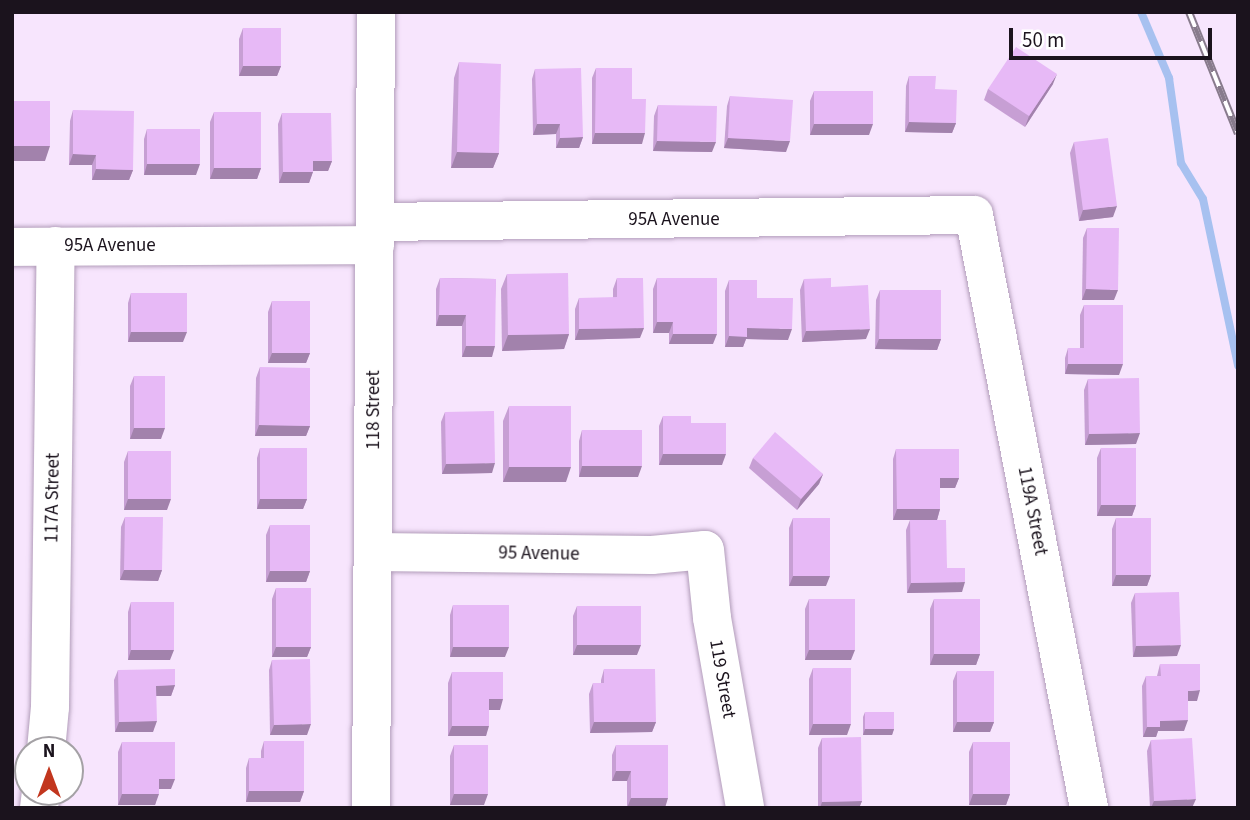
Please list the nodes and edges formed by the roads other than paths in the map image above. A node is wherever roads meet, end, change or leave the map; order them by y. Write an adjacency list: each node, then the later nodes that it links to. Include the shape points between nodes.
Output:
1 (376, 12): 3 (street, 118 Street)
2 (974, 215): 3 (street, 95A Avenue); 11 (street, 119A Street)
3 (375, 233): 4 (street, 95A Avenue); 7 (street, 118 Street)
4 (56, 246): 5 (street, 95A Avenue); 8 (street, 117A Street)
5 (12, 247)
6 (705, 550): 7 (street, 95 Avenue, via 652,555); 10 (street, 119 Street, via 712,618)
7 (373, 552): 9 (street, 118 Street)
8 (47, 736)
9 (371, 808)
10 (745, 808)
11 (1089, 808)

